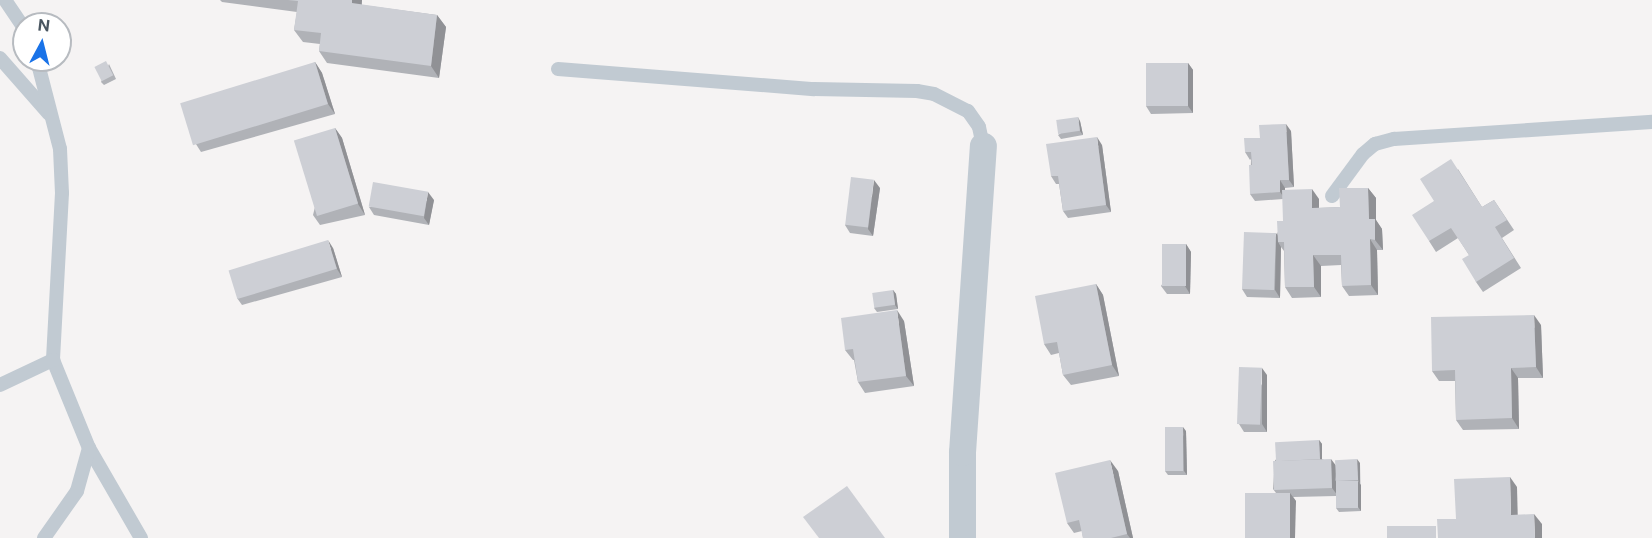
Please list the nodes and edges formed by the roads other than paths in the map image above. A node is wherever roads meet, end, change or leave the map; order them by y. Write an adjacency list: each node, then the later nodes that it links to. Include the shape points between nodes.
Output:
1 (0, 58): 4 (lane)
2 (558, 69): 6 (lane, via 934,94 968,111 979,127)
3 (41, 72): 4 (lane)
4 (49, 114): 8 (lane, via 60,149 62,193)
5 (1652, 122): 7 (lane, via 1394,138 1376,144 1364,154)
6 (983, 146): 13 (street, via 962,452)
7 (1332, 196)
8 (53, 360): 9 (lane); 10 (lane)
9 (0, 385)
10 (89, 448): 11 (lane, via 77,492); 12 (lane)
11 (44, 538)
12 (141, 538)
13 (962, 538)

